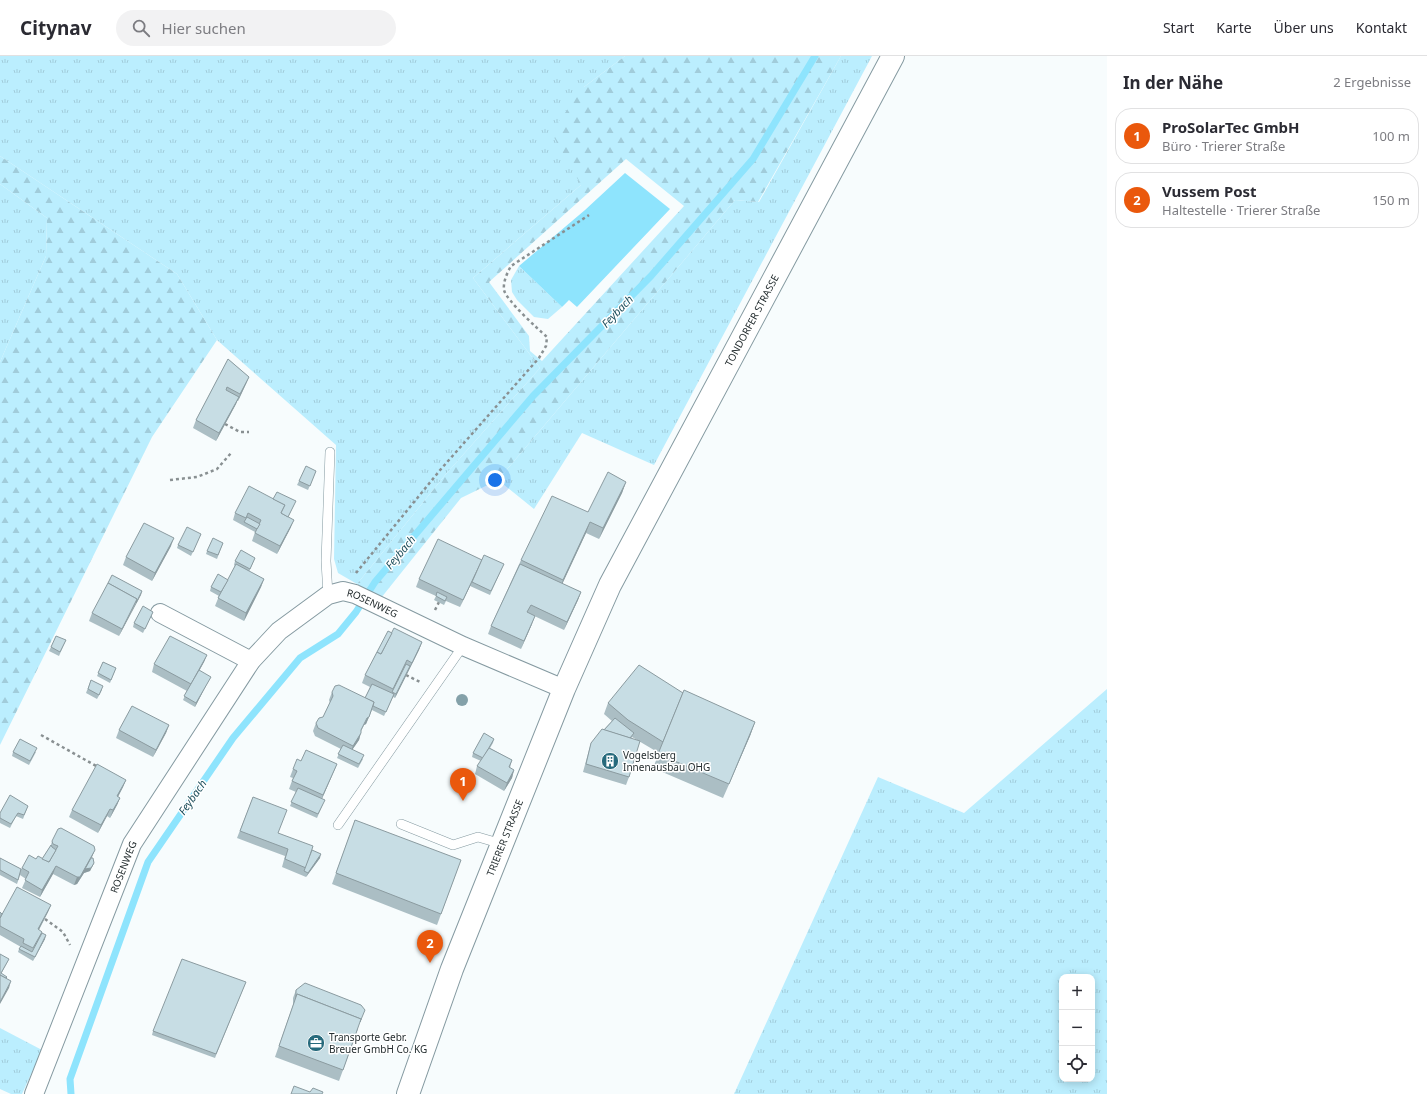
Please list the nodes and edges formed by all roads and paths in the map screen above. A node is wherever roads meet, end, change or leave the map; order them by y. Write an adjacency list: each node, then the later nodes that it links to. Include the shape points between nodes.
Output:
1 (893, 56): 8 (main road, TONDORFER STRASSE)
2 (589, 215): 9 (path, via 511,266 506,275 504,290 511,301 547,337 546,346 441,469)
3 (225, 424): 4 (path, via 240,432)
4 (249, 432)
5 (232, 452): 7 (path, via 217,469 197,477)
6 (330, 452): 9 (lane, via 326,561)
7 (170, 480)
8 (610, 585): 15 (main road, TRIERER STRASSE)
9 (342, 594): 13 (street, ROSENWEG, via 379,607); 14 (street, ROSENWEG, via 279,631)
10 (439, 602): 11 (path)
11 (435, 610)
12 (160, 613): 14 (street)
13 (463, 646): 15 (street, ROSENWEG); 18 (lane)
14 (251, 661): 23 (street, ROSENWEG, via 132,844)
15 (564, 689): 20 (main road, TRIERER STRASSE)
16 (41, 735): 17 (path)
17 (101, 769)
18 (338, 824)
19 (401, 824): 20 (lane, via 453,845 478,837)
20 (502, 844): 24 (main road, TRIERER STRASSE, via 452,969)
21 (45, 919): 22 (path, via 64,932)
22 (71, 947)
23 (34, 1094)
24 (408, 1094)

